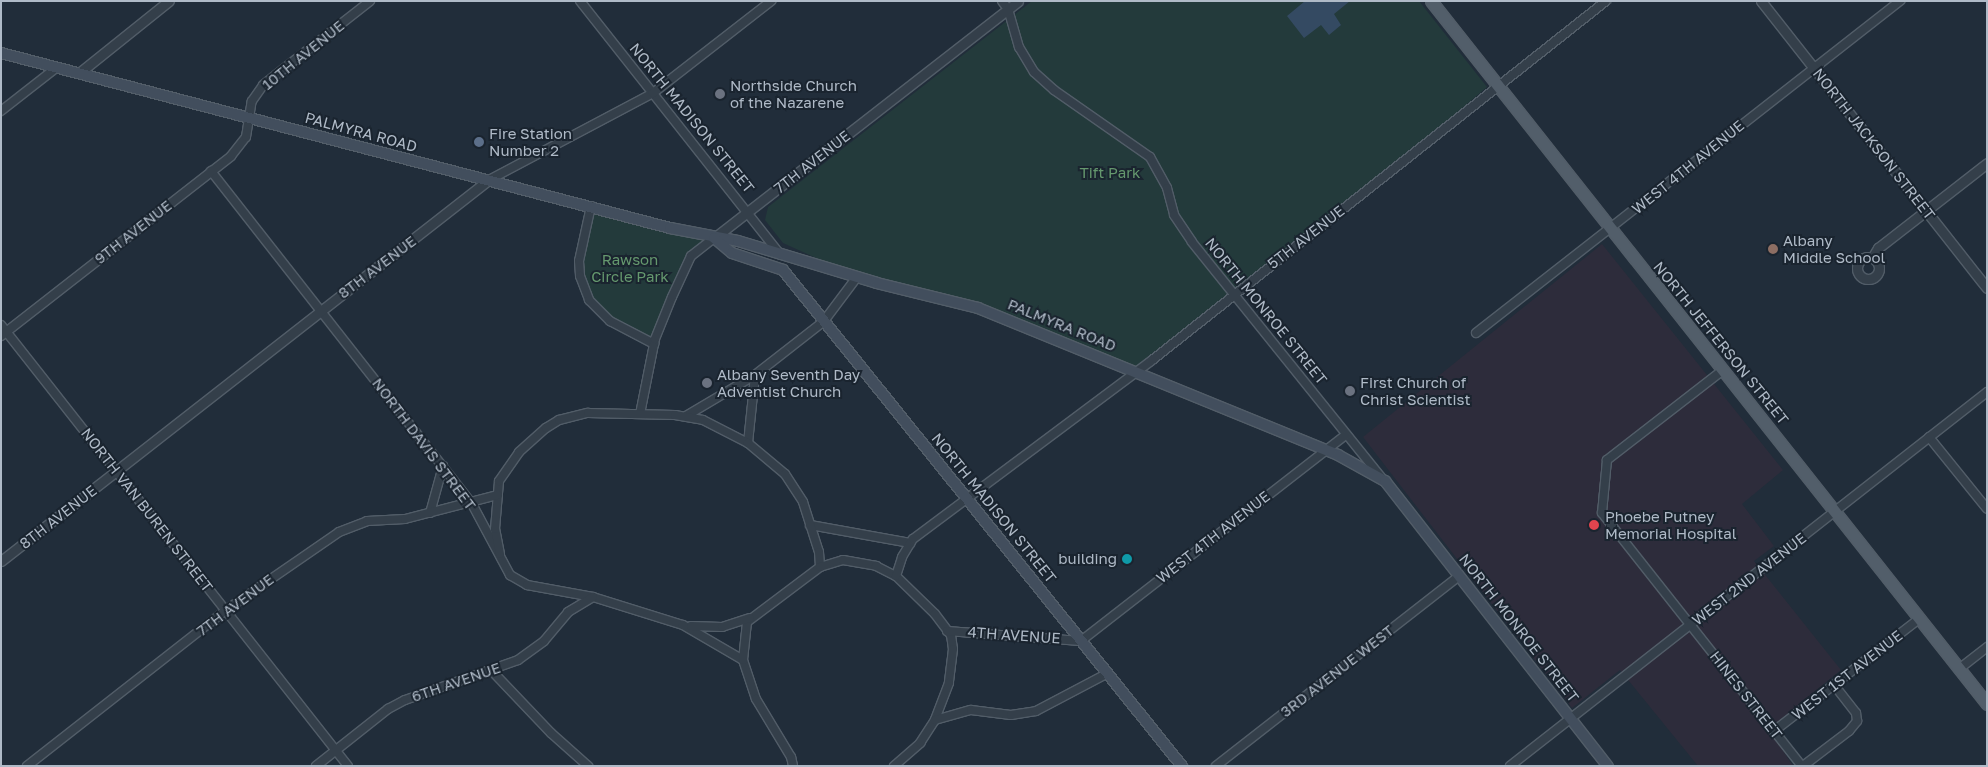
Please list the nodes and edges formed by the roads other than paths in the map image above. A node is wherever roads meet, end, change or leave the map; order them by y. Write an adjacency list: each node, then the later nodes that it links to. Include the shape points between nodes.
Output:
1 (169, 1): 14 (street)
2 (370, 1): 18 (street, 10TH AVENUE, via 263,85 252,101)
3 (580, 1): 16 (street, NORTH MADISON STREET)
4 (770, 1): 16 (street, 8TH AVENUE)
5 (1018, 1): 10 (street, 7TH AVENUE)
6 (1431, 1): 15 (main road, NORTH JEFFERSON STREET)
7 (1606, 1): 15 (street, 5TH AVENUE)
8 (1761, 1): 13 (street, NORTH JACKSON STREET)
9 (1900, 1): 13 (street, WEST 4TH AVENUE)
10 (1005, 5): 24 (street, 7TH AVENUE); 32 (street, NORTH MONROE STREET, via 1019,47 1040,79 1150,157 1160,173 1182,228)
11 (1, 54): 12 (main road, PALMYRA ROAD)
12 (56, 68): 14 (main road, PALMYRA ROAD); 17 (street)
13 (1814, 68): 23 (street, NORTH JACKSON STREET); 25 (street, WEST 4TH AVENUE)
14 (78, 73): 18 (main road, PALMYRA ROAD)
15 (1497, 88): 25 (main road, NORTH JEFFERSON STREET); 32 (street, 5TH AVENUE)
16 (653, 93): 21 (street, 8TH AVENUE); 24 (street, NORTH MADISON STREET)
17 (1, 111)
18 (251, 118): 20 (street, 9TH AVENUE, via 241,147); 21 (main road, PALMYRA ROAD)
19 (1987, 163): 23 (street)
20 (211, 171): 33 (street, NORTH DAVIS STREET); 37 (street, 9TH AVENUE)
21 (487, 181): 22 (main road, PALMYRA ROAD); 33 (street, 8TH AVENUE)
22 (591, 206): 26 (main road, PALMYRA ROAD); 38 (street, via 579,261 580,276 589,300 610,321)
23 (1926, 210): 28 (street, via 1878,248); 31 (street, NORTH JACKSON STREET)
24 (748, 212): 26 (street, 7TH AVENUE); 27 (street, NORTH MADISON STREET)
25 (1611, 229): 36 (street, WEST 4TH AVENUE); 39 (main road, NORTH JEFFERSON STREET)
26 (714, 238): 27 (main road, PALMYRA ROAD); 29 (main road, PALMYRA ROAD, via 732,253); 38 (street, 7TH AVENUE, via 691,256)
27 (780, 254): 30 (main road, PALMYRA ROAD)
28 (1872, 258)
29 (783, 270): 34 (main road, NORTH MADISON STREET)
30 (857, 277): 34 (street); 40 (main road, PALMYRA ROAD, via 1004,316)
31 (1987, 288)
32 (1235, 293): 40 (street, 5TH AVENUE); 45 (street, NORTH MONROE STREET)
33 (322, 310): 49 (street, NORTH DAVIS STREET); 50 (street, 8TH AVENUE)
34 (824, 321): 41 (street); 53 (main road, NORTH MADISON STREET)
35 (1, 325): 37 (street, NORTH VAN BUREN STREET)
36 (1476, 333)
37 (4, 334): 50 (street, NORTH VAN BUREN STREET)
38 (654, 344): 43 (street, 7TH AVENUE)
39 (1723, 370): 57 (main road, NORTH JEFFERSON STREET); 69 (street, via 1607,460 1604,482 1602,513)
40 (1136, 371): 48 (main road, PALMYRA ROAD); 53 (street, 5TH AVENUE)
41 (754, 375): 44 (street); 47 (street)
42 (1987, 392): 46 (street, WEST 2ND AVENUE)
43 (640, 414): 44 (street); 52 (street, via 588,414 559,420 519,452 499,481)
44 (685, 416): 47 (street, via 703,420)
45 (1346, 435): 48 (street, WEST 4TH AVENUE); 51 (street, NORTH MONROE STREET)
46 (1929, 437): 55 (street); 57 (street, WEST 2ND AVENUE)
47 (748, 443): 58 (street, via 774,462 790,481 803,502)
48 (1325, 451): 51 (main road, PALMYRA ROAD, via 1360,465); 72 (street, WEST 4TH AVENUE)
49 (444, 466): 54 (street, NORTH DAVIS STREET); 56 (street)
50 (117, 470): 60 (street, 8TH AVENUE); 66 (street, NORTH VAN BUREN STREET)
51 (1384, 481): 64 (main road, NORTH MONROE STREET)
52 (498, 495): 54 (street, 7TH AVENUE); 61 (street, via 495,529)
53 (969, 501): 59 (street, 5TH AVENUE); 72 (main road, NORTH MADISON STREET)
54 (470, 502): 56 (street, 7TH AVENUE); 61 (street, NORTH DAVIS STREET)
55 (1987, 509)
56 (430, 512): 66 (street, 7TH AVENUE, via 405,519 367,520 346,529)
57 (1835, 512): 68 (main road, NORTH JEFFERSON STREET); 69 (street, WEST 2ND AVENUE)
58 (810, 525): 59 (street); 62 (street, via 819,552)
59 (910, 543): 63 (street)
60 (1, 561)
61 (501, 562): 65 (street, NORTH DAVIS STREET, via 510,575 527,585)
62 (820, 567): 63 (street, via 843,560 876,566); 67 (street)
63 (896, 576): 71 (street, via 935,614)
64 (1459, 576): 80 (main road, NORTH MONROE STREET); 93 (street, 3RD AVENUE WEST)
65 (593, 597): 70 (street, NORTH DAVIS STREET); 76 (street, 6TH AVENUE, via 568,612 532,650)
66 (226, 610): 83 (street, NORTH VAN BUREN STREET); 85 (street, 7TH AVENUE)
67 (750, 618): 70 (street, via 722,627); 74 (street, via 743,641)
68 (1919, 618): 75 (main road, NORTH JEFFERSON STREET); 78 (street, WEST 1ST AVENUE)
69 (1690, 624): 80 (street, WEST 2ND AVENUE); 82 (street, HINES STREET)
70 (683, 625): 74 (street, NORTH DAVIS STREET)
71 (947, 631): 72 (street, 4TH AVENUE); 81 (street, via 953,649 952,667 945,700)
72 (1081, 640): 77 (main road, NORTH MADISON STREET)
73 (1987, 647): 75 (street)
74 (743, 660): 84 (street, via 756,699)
75 (1959, 669): 79 (main road, NORTH JEFFERSON STREET)
76 (492, 670): 83 (street, 6TH AVENUE, via 405,700); 88 (street, via 551,733)
77 (1108, 673): 81 (street, via 1036,711 1011,715 971,710); 92 (main road, NORTH MADISON STREET)
78 (1834, 685): 82 (street, WEST 1ST AVENUE); 96 (street, via 1856,713 1857,721 1849,731)
79 (1987, 704)
80 (1571, 718): 94 (street, WEST 2ND AVENUE); 95 (main road, NORTH MONROE STREET)
81 (936, 720): 91 (street, via 920,743)
82 (1774, 731): 96 (street, HINES STREET)
83 (335, 750): 86 (street, 6TH AVENUE); 87 (street, NORTH VAN BUREN STREET)
84 (791, 757): 89 (street); 90 (street)
85 (27, 766)
86 (316, 766)
87 (348, 766)
88 (588, 766)
89 (793, 766)
90 (798, 766)
91 (894, 766)
92 (1182, 766)
93 (1216, 766)
94 (1510, 766)
95 (1608, 766)
96 (1802, 766)

